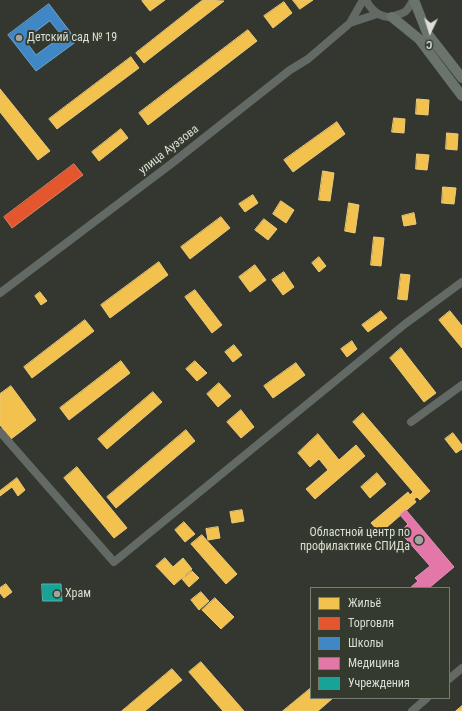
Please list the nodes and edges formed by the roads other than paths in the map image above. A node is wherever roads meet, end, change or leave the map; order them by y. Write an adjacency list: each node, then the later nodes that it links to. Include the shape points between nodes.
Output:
1 (365, 0): 3 (street); 5 (street)
2 (414, 0): 4 (street, via 406,12); 6 (main road, via 427,33)
3 (377, 14): 4 (street); 5 (street)
4 (392, 17): 7 (main road, via 419,39)
5 (350, 23): 9 (street, улица Ауэзова, via 308,59 290,70)
6 (462, 78)
7 (462, 96)
8 (462, 282): 12 (street, via 400,328 114,562)
9 (0, 293)
10 (462, 385): 11 (street)
11 (411, 422)
12 (0, 432)
13 (462, 668): 14 (street)
14 (450, 678)
15 (426, 699): 16 (street)
16 (412, 711)

